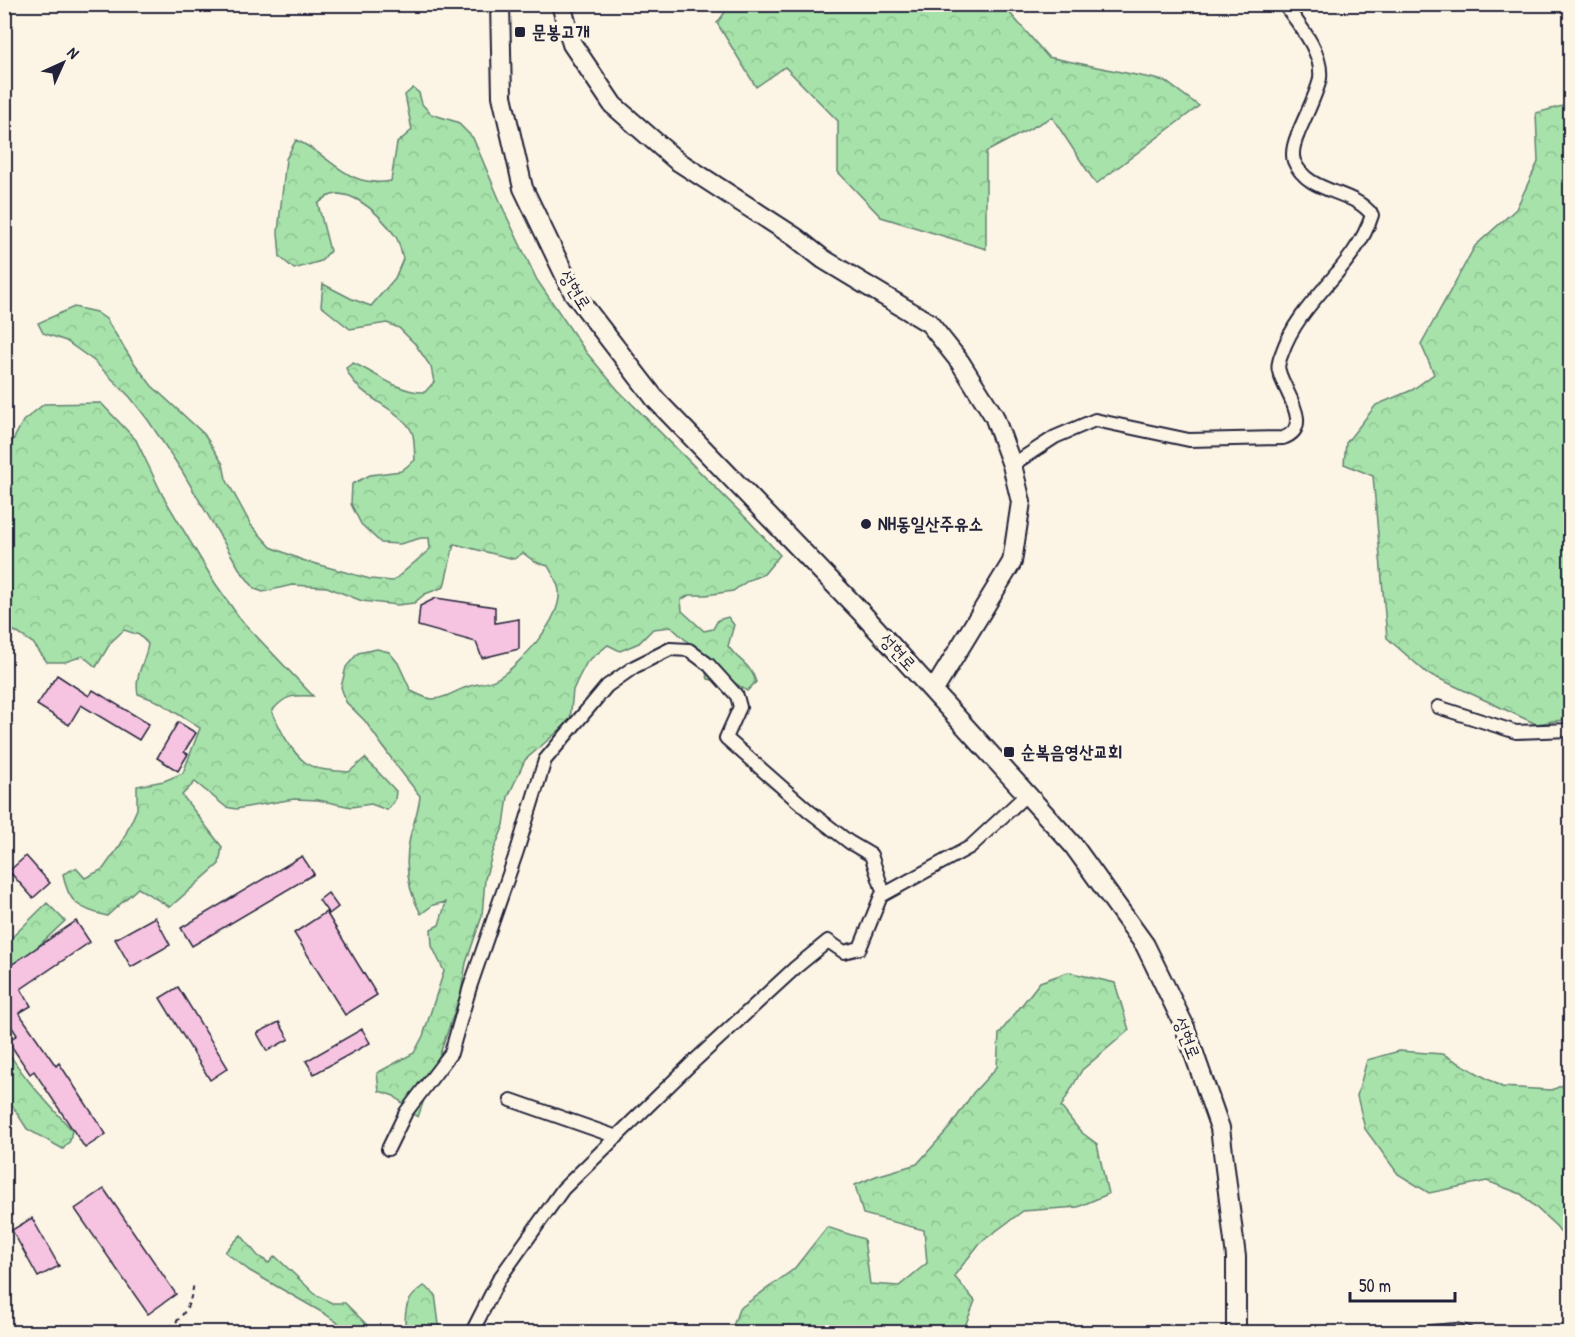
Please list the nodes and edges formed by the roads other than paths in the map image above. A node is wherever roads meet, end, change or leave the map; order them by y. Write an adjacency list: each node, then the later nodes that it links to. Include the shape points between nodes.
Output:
1 (500, 4): 5 (main road, 성현로, via 502,96 523,188 573,292 656,400)
2 (561, 4): 4 (main road, via 572,44 613,105 676,160 823,259 928,323 960,362 994,416)
3 (1284, 4): 4 (street, via 1317,54 1320,78 1294,144 1294,160 1317,186 1352,198 1372,215 1356,251 1296,322 1282,352 1278,369 1298,416 1295,429 1283,438 1189,440 1095,420 1055,437)
4 (1012, 465): 5 (main road, via 1021,502 1012,562)
5 (934, 690): 8 (main road, 성현로)
6 (1438, 707): 7 (street, via 1516,732)
7 (1570, 730)
8 (1027, 794): 9 (street, via 970,847); 14 (main road, 성현로, via 1073,845 1145,945 1184,1025 1220,1128 1236,1257)
9 (884, 894): 11 (street, via 860,948 844,952 828,941); 12 (street, via 871,855 809,811 726,738 740,707 738,696 709,665 689,650 670,649 634,667 607,686 544,760 450,1053 406,1112)
10 (512, 1100): 11 (street)
11 (617, 1137): 13 (street, via 563,1189 499,1280)
12 (388, 1149)
13 (472, 1332)
14 (1236, 1332)
15 (1431, 1332): 16 (street)
16 (1466, 1332)

